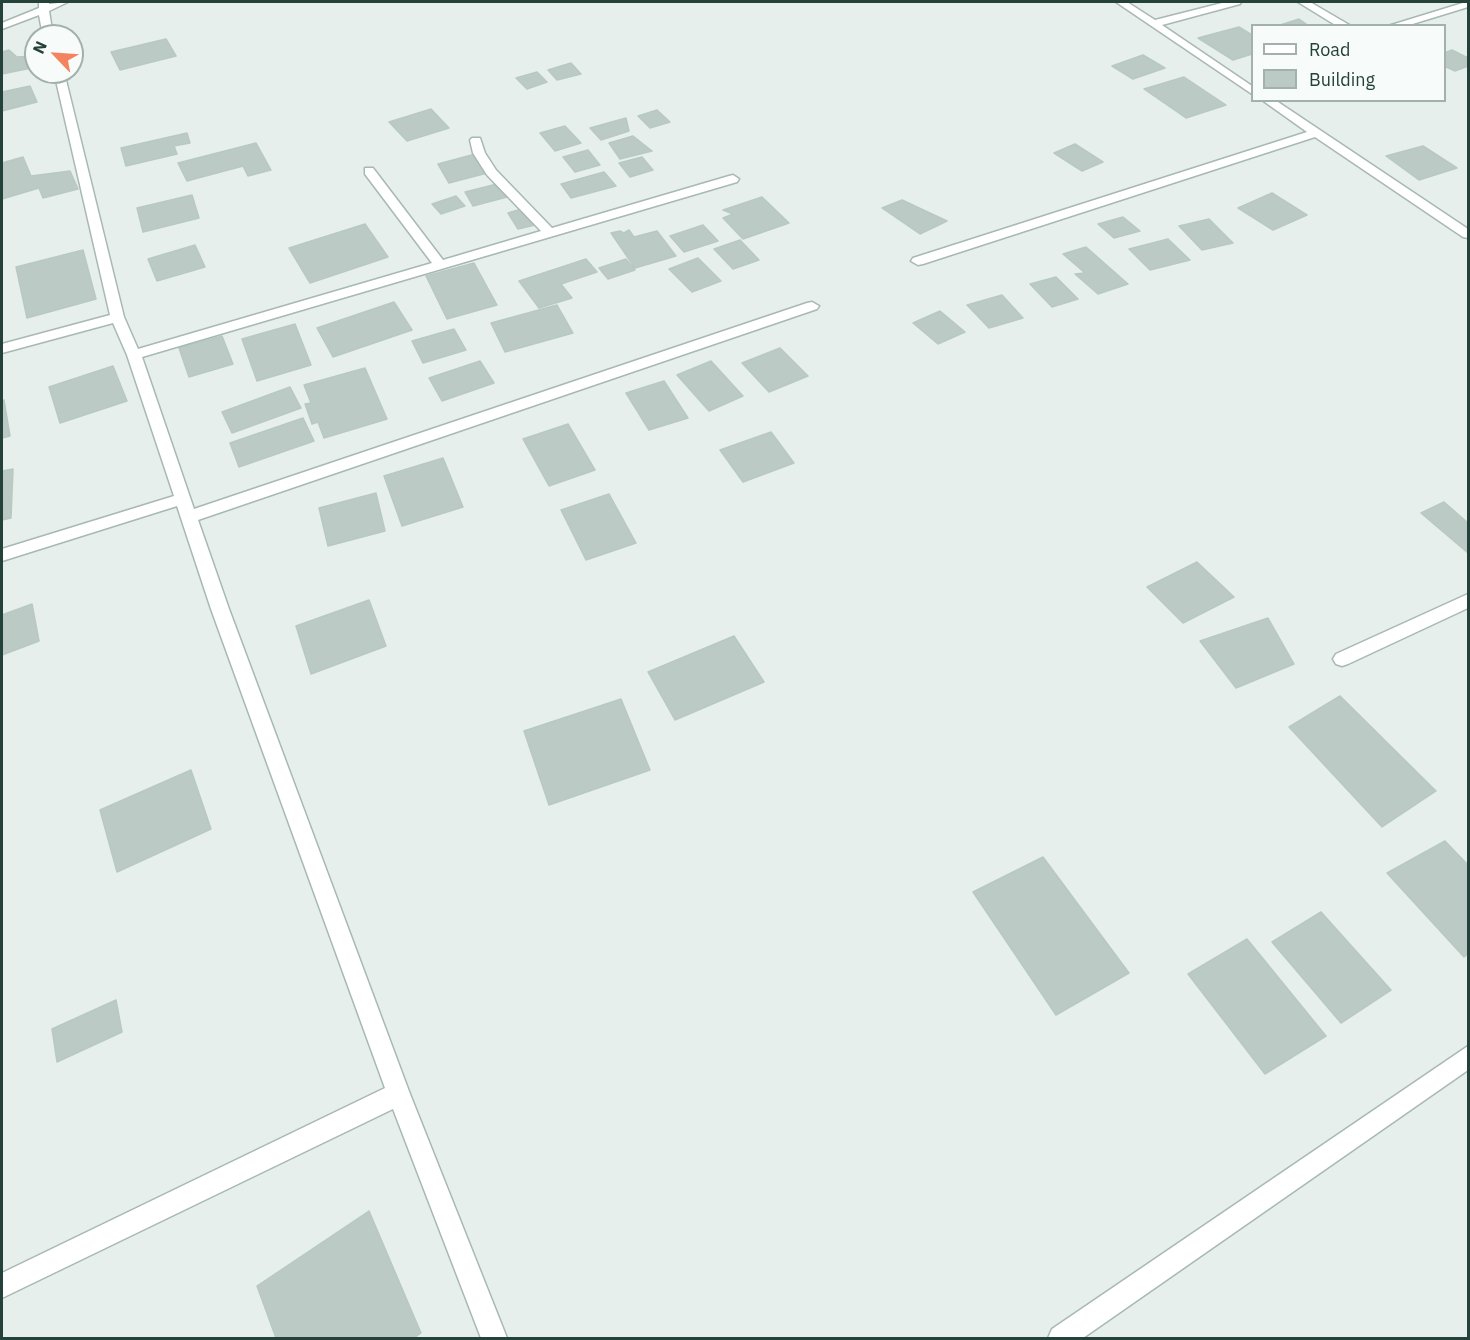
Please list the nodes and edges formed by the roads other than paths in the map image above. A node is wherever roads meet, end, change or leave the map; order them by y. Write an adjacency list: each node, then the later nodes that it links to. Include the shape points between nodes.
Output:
1 (63, 2): 6 (street)
2 (1122, 2): 8 (street)
3 (1236, 2): 8 (street)
4 (1303, 2): 9 (street)
5 (1468, 4): 10 (street)
6 (44, 5): 7 (street); 11 (street)
7 (45, 24)
8 (1154, 24): 13 (street)
9 (1342, 24)
10 (1400, 24)
11 (2, 26)
12 (62, 84): 24 (street)
13 (1251, 90)
14 (1270, 102): 15 (street)
15 (1315, 133): 20 (street); 21 (street)
16 (476, 140): 19 (street, via 479,153 492,172)
17 (369, 171): 22 (street)
18 (733, 179): 19 (street)
19 (550, 233): 22 (street)
20 (1468, 234)
21 (918, 261)
22 (440, 265): 26 (street)
23 (812, 306): 28 (street)
24 (117, 317): 25 (street); 26 (street)
25 (2, 350)
26 (134, 355): 27 (street)
27 (182, 499): 28 (street); 29 (street)
28 (188, 517): 33 (street)
29 (2, 555)
30 (1468, 601): 31 (street)
31 (1342, 659)
32 (1468, 1057): 36 (street)
33 (399, 1094): 34 (street); 35 (street)
34 (2, 1286)
35 (494, 1338)
36 (1061, 1338)

